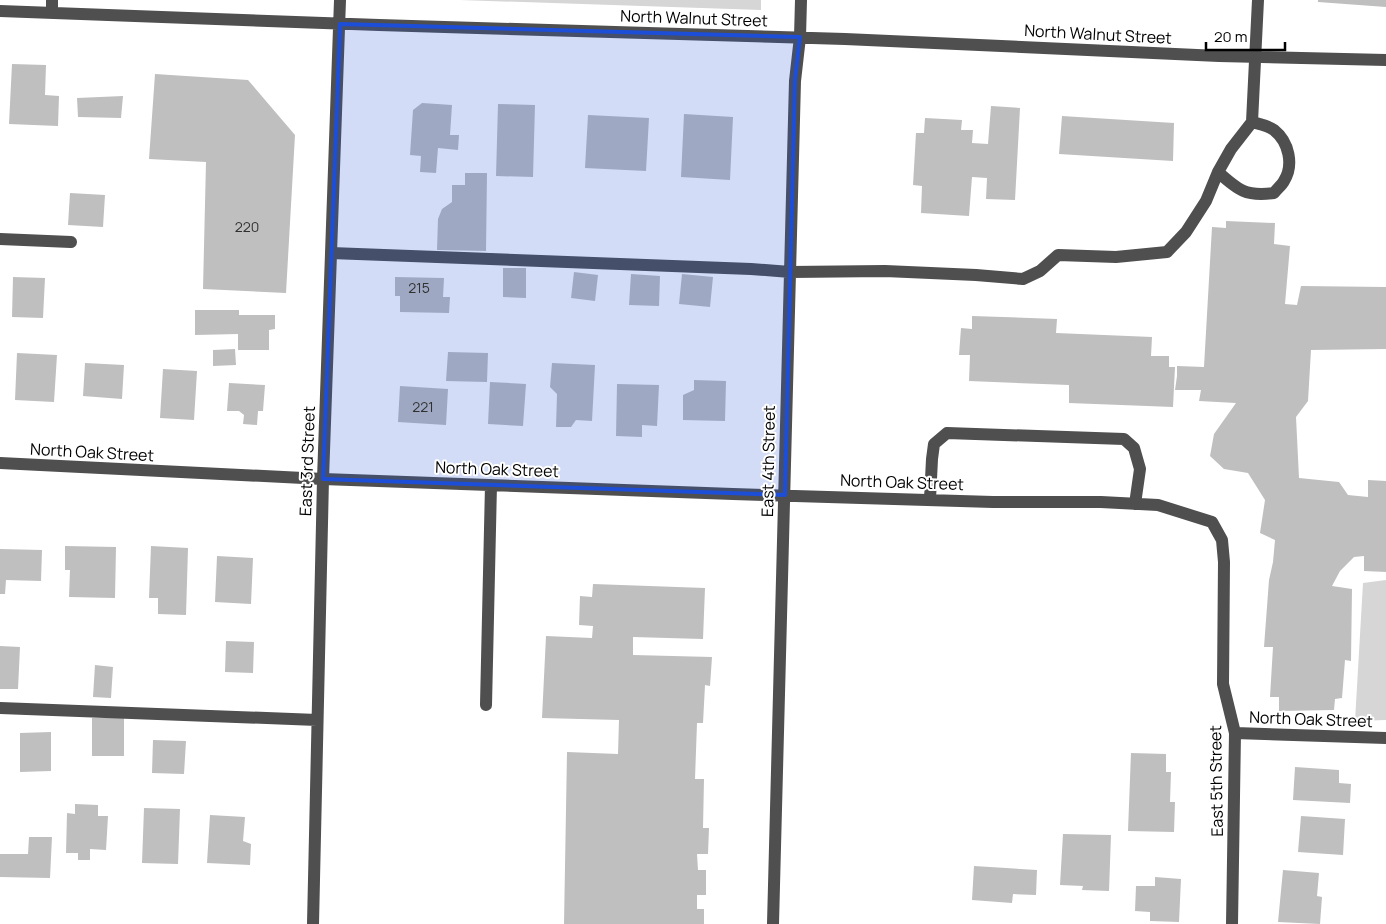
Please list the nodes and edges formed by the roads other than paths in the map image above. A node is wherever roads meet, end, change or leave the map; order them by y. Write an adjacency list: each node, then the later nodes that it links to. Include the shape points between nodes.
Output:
1 (340, 0): 6 (street, East 3rd Street)
2 (801, 0): 7 (street, East 4th Street)
3 (1258, 0): 8 (street)
4 (52, 6): 5 (street, North Walnut Street); 6 (street, North Walnut Street)
5 (0, 11)
6 (340, 24): 7 (street, North Walnut Street); 14 (street, East 3rd Street)
7 (800, 37): 8 (street, North Walnut Street); 15 (street, East 4th Street, via 795,81)
8 (1255, 57): 9 (street, North Walnut Street); 10 (street)
9 (1386, 60)
10 (1252, 122): 11 (street); 11 (street, via 1274,130 1284,141 1290,155 1284,181 1274,193 1258,195 1243,191)
11 (1218, 172): 15 (street, via 1191,225 1167,252 1116,257 1058,255 1040,271 1023,279 886,271)
12 (0, 238): 13 (street)
13 (71, 242)
14 (331, 253): 15 (street); 17 (street, East 3rd Street)
15 (790, 272): 19 (street, East 4th Street)
16 (0, 463): 17 (street, North Oak Street)
17 (323, 479): 18 (street, North Oak Street); 25 (street, East 3rd Street)
18 (491, 485): 19 (street, North Oak Street); 23 (street)
19 (785, 495): 20 (street, North Oak Street); 29 (street, East 4th Street)
20 (930, 499): 21 (street, North Oak Street); 21 (street, via 934,444 947,432 1124,439 1134,448 1140,469)
21 (1135, 504): 22 (street, North Oak Street, via 1158,506)
22 (1212, 522): 26 (street, East 5th Street, via 1222,540 1223,684)
23 (486, 705)
24 (0, 708): 25 (street)
25 (317, 720): 28 (street, East 3rd Street)
26 (1235, 733): 27 (street, North Oak Street); 30 (street, East 5th Street)
27 (1386, 738)
28 (313, 924)
29 (773, 924)
30 (1232, 924)

